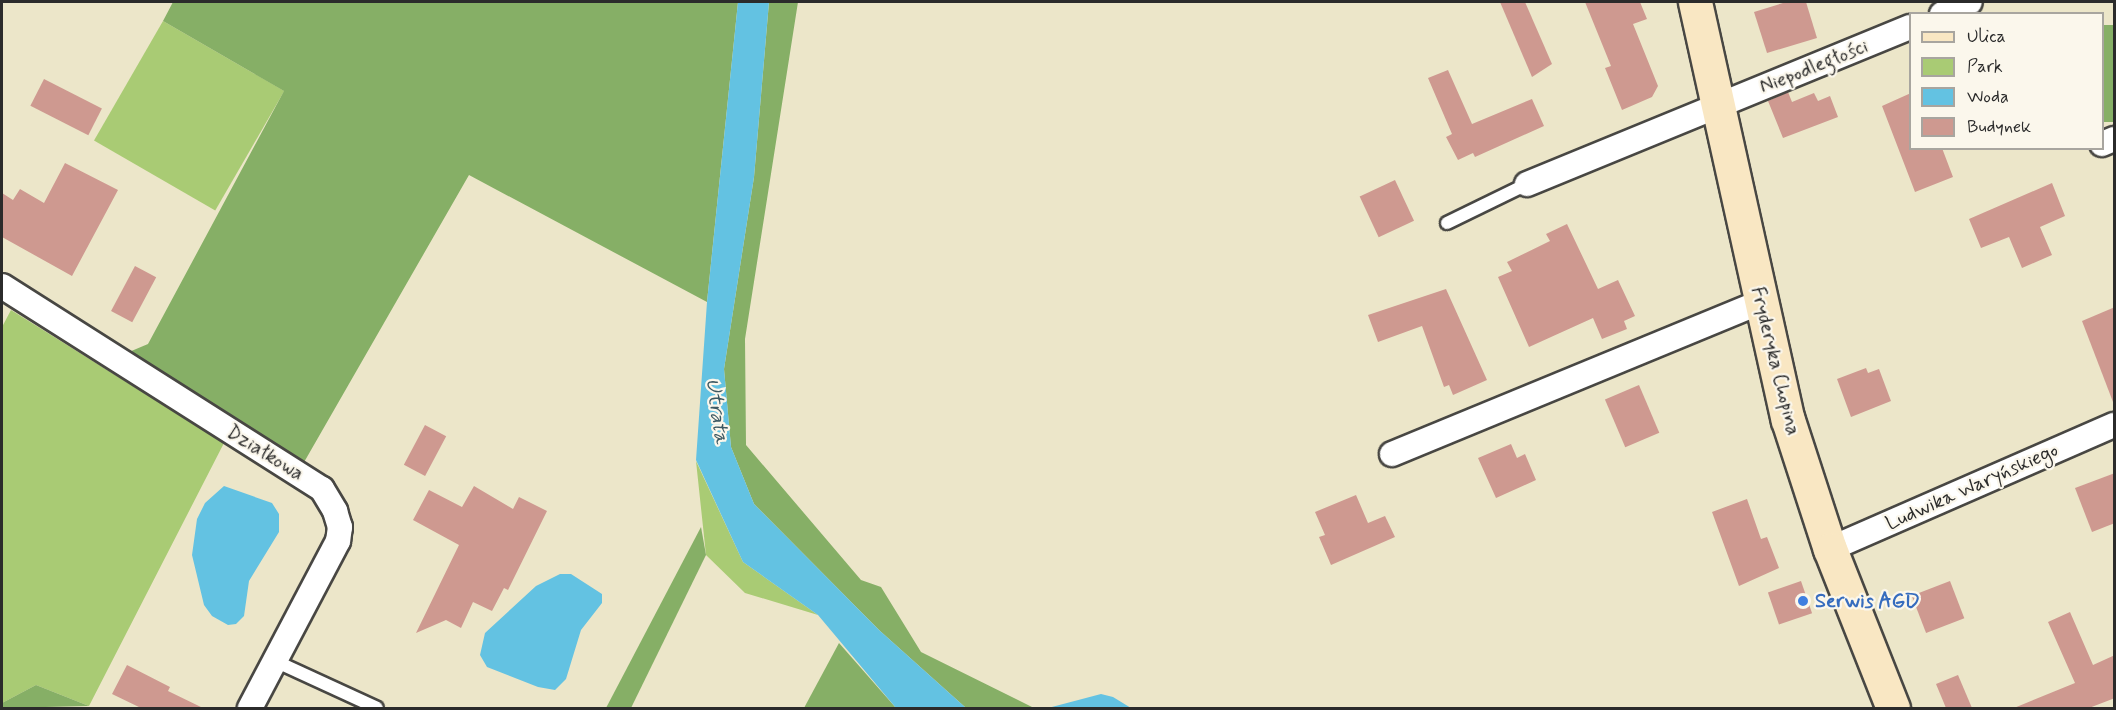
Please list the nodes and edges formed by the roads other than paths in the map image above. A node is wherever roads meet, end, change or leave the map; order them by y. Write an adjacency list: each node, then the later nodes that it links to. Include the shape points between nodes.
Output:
1 (1695, 2): 5 (main road, Fryderyka Chopina)
2 (1970, 2): 3 (street)
3 (1947, 12)
4 (1909, 28): 5 (street, Niepodległości)
5 (1716, 105): 6 (street, Niepodległości); 9 (main road, Fryderyka Chopina)
6 (1527, 184): 7 (lane)
7 (1447, 223)
8 (2, 286): 13 (street, Działkowa, via 322,489 340,527 338,541)
9 (1760, 302): 11 (street); 12 (main road, Fryderyka Chopina, via 1788,420)
10 (2115, 424): 12 (street, Ludwika Waryńskiego)
11 (1392, 454)
12 (1830, 549): 16 (main road, Fryderyka Chopina)
13 (274, 661): 14 (street, Działkowa); 15 (lane)
14 (250, 708)
15 (377, 708)
16 (1893, 708)

